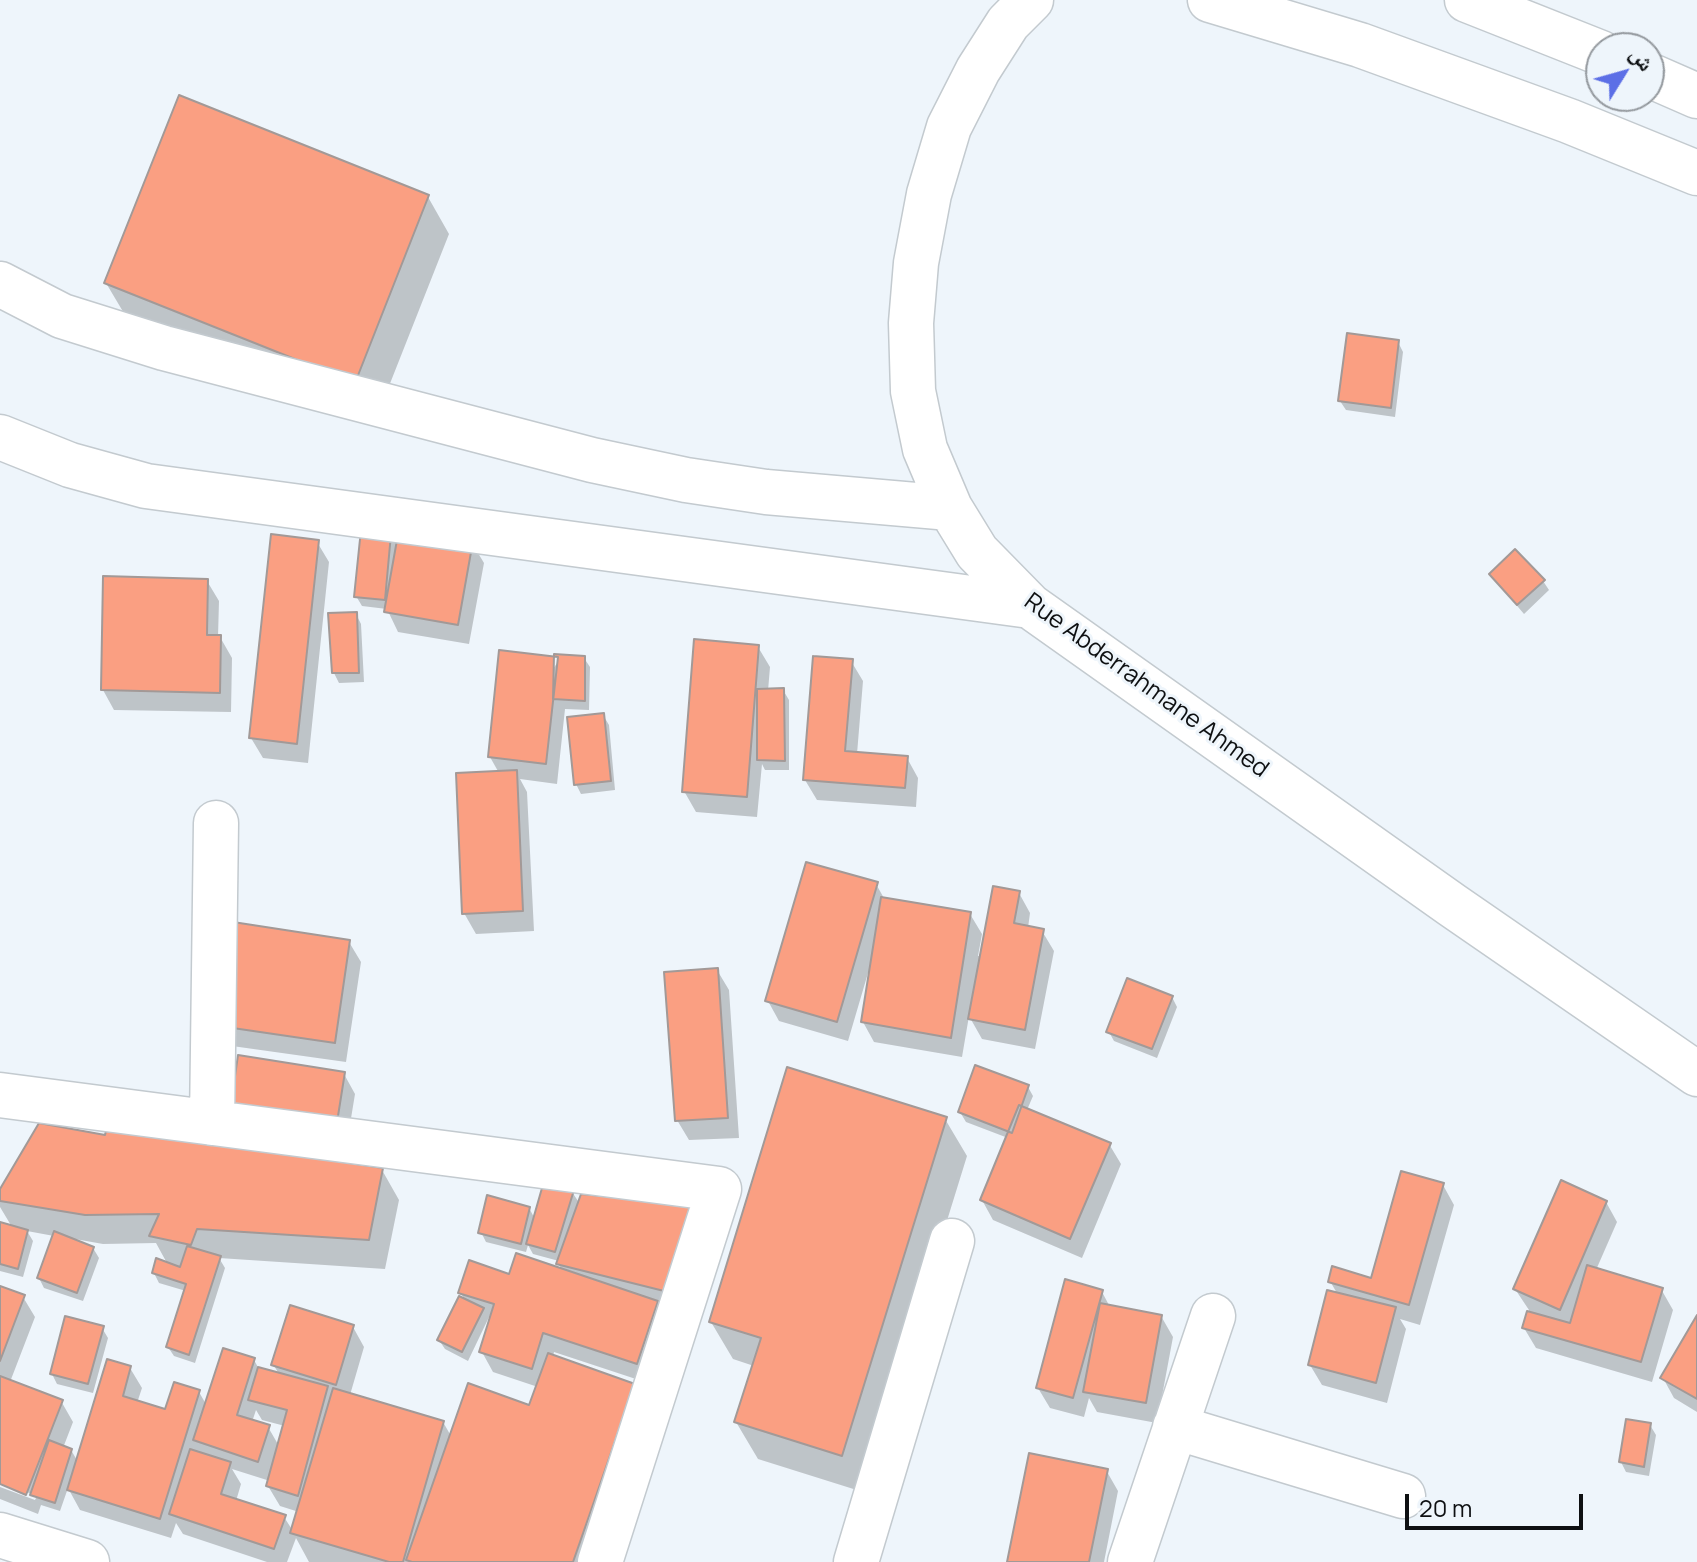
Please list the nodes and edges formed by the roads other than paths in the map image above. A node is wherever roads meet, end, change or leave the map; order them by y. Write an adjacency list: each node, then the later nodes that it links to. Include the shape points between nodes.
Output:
1 (1031, 0): 10 (street, Rue Abderrahmane Ahmed, via 1008,23 949,127 916,263 913,391 925,449)
2 (1210, 0): 7 (street, via 1360,45)
3 (1467, 0): 4 (street)
4 (1585, 47)
5 (1665, 82): 6 (street)
6 (1697, 96)
7 (1697, 173)
8 (0, 284): 10 (street, via 62,316 164,348 592,460 766,492)
9 (0, 437): 11 (street, via 70,465 146,486)
10 (950, 508): 11 (street, Rue Abderrahmane Ahmed, via 977,552)
11 (1030, 606): 13 (street, Rue Abderrahmane Ahmed)
12 (216, 823): 15 (street)
13 (1697, 1074)
14 (6, 1105): 15 (street)
15 (212, 1123): 22 (street, via 719,1189)
16 (952, 1241): 23 (street)
17 (1213, 1316): 18 (street)
18 (1175, 1427): 19 (street); 24 (street)
19 (1403, 1496)
20 (0, 1535): 21 (street)
21 (87, 1562)
22 (600, 1562)
23 (856, 1562)
24 (1130, 1562)

